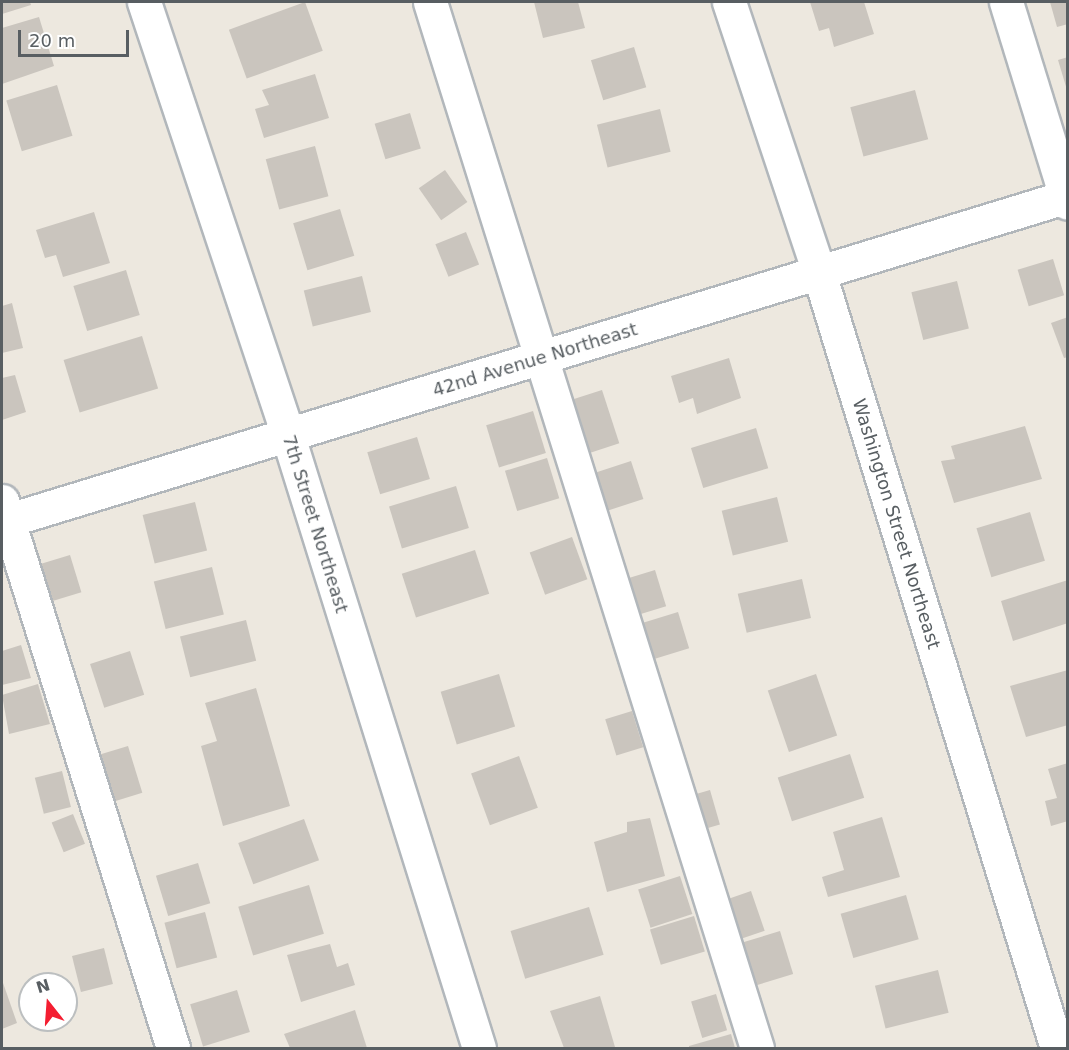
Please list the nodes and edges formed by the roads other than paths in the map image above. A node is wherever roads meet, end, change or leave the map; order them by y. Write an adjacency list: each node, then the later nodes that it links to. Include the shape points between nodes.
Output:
1 (144, 2): 8 (street, 7th Street Northeast)
2 (430, 2): 7 (street)
3 (729, 2): 6 (street, Washington Street Northeast)
4 (1006, 2): 5 (street)
5 (1067, 198): 6 (street, 42nd Avenue Northeast)
6 (819, 273): 7 (street, 42nd Avenue Northeast); 13 (street, Washington Street Northeast)
7 (541, 358): 8 (street, 42nd Avenue Northeast); 12 (street)
8 (288, 436): 9 (street, 42nd Avenue Northeast); 11 (street, 7th Street Northeast)
9 (4, 514): 10 (street)
10 (173, 1048)
11 (479, 1048)
12 (757, 1048)
13 (1057, 1048)

